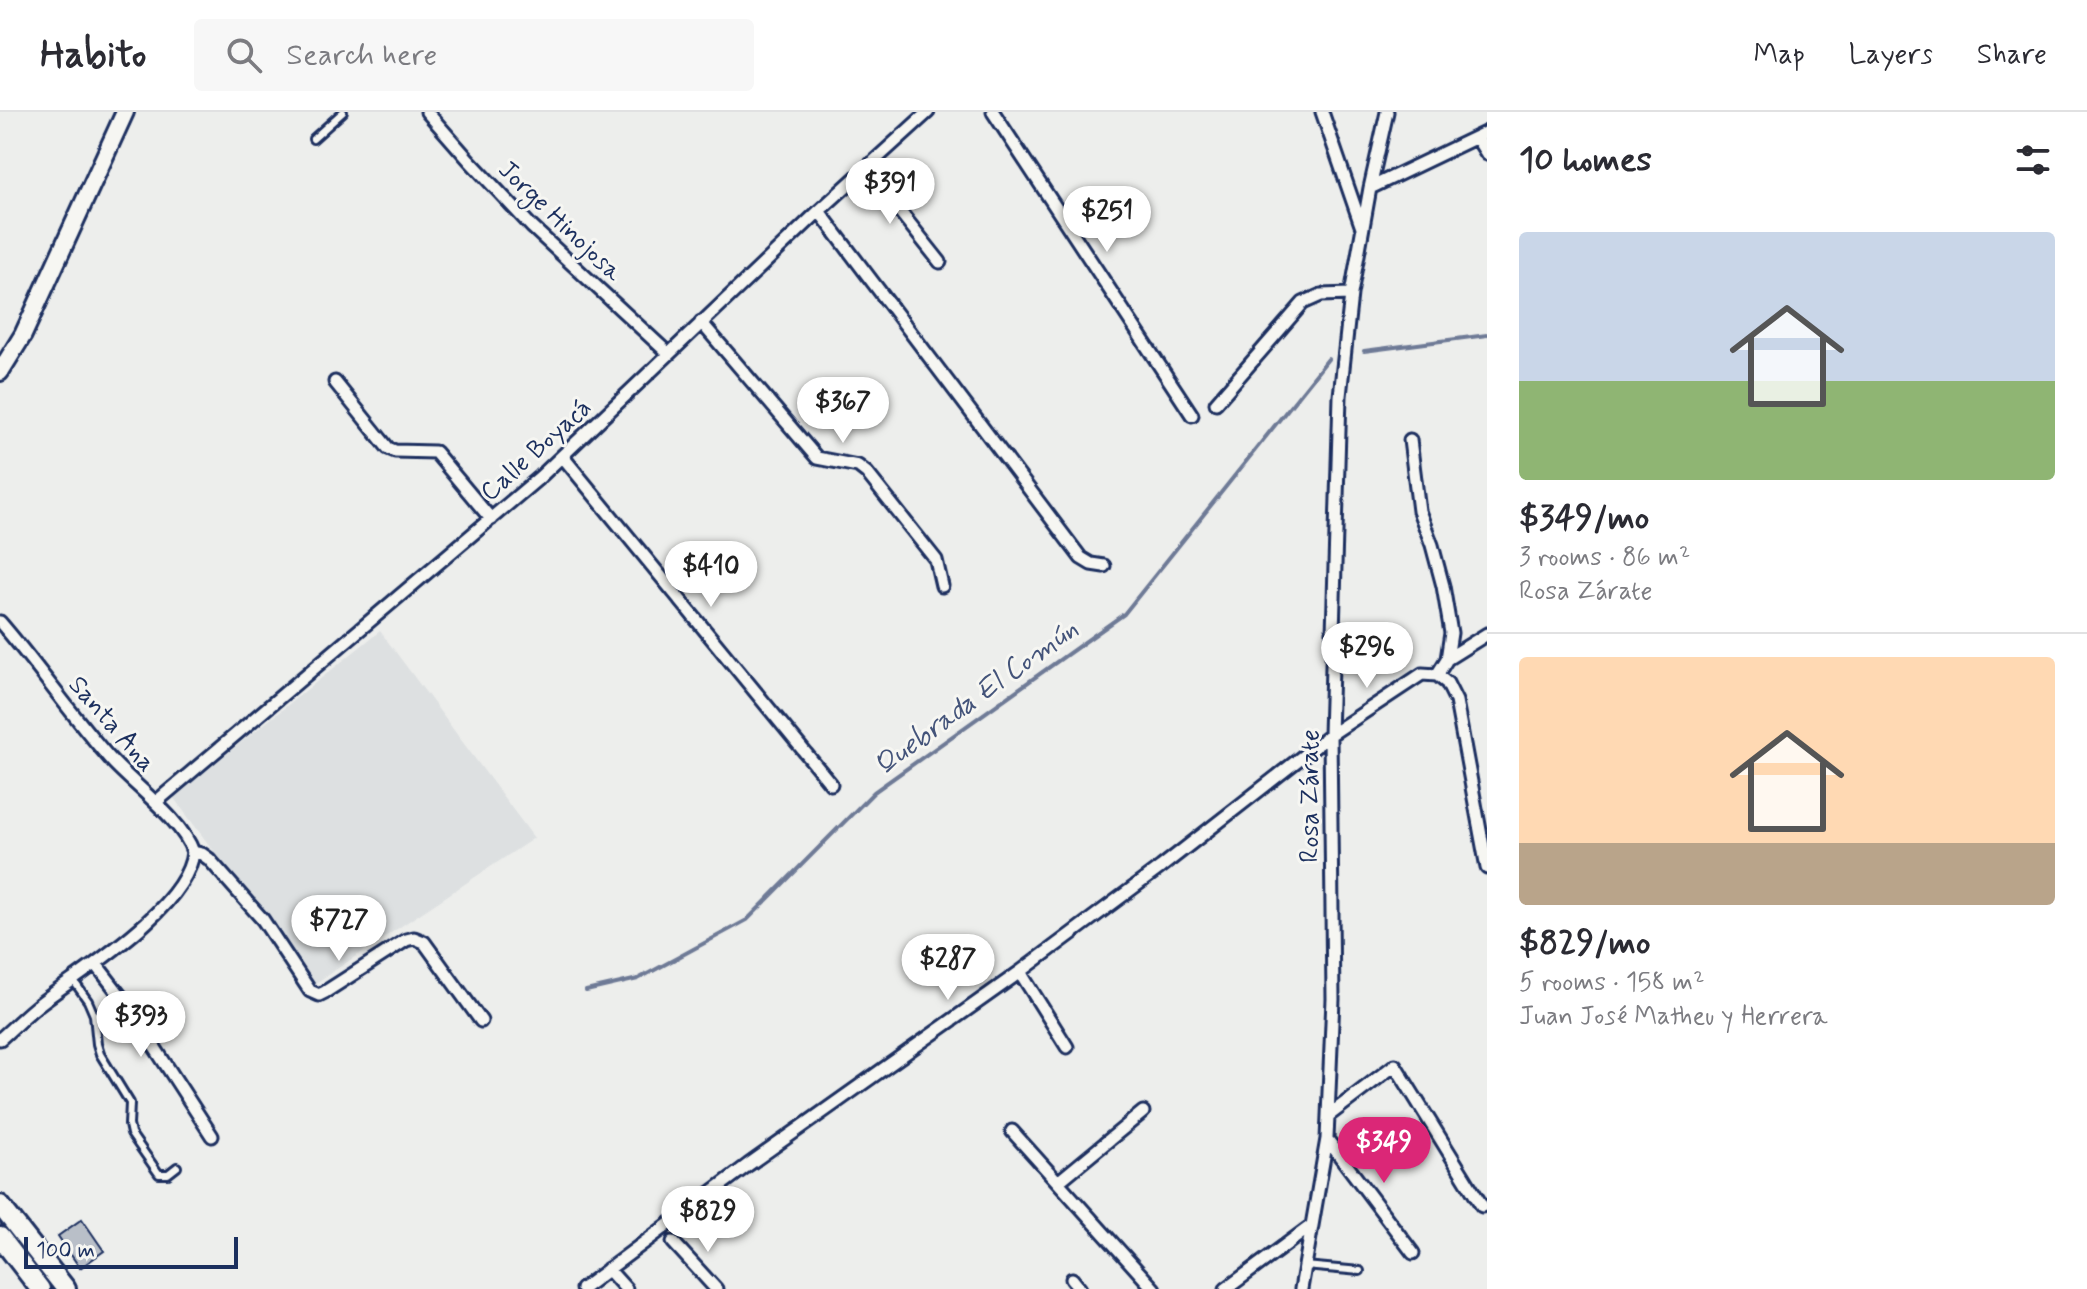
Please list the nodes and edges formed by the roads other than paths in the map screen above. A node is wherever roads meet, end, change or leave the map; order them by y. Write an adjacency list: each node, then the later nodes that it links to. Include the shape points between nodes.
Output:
1 (125, 112): 19 (street, via 23,335)
2 (343, 112): 9 (lane)
3 (427, 112): 18 (street, Jorge Hinojosa, via 532,227)
4 (928, 112): 11 (street, Calle Boyacá)
5 (993, 112): 22 (street)
6 (1322, 112): 14 (street)
7 (1387, 112): 12 (street, Rosa Zárate)
8 (1482, 135): 10 (street); 12 (street)
9 (313, 139)
10 (1487, 154)
11 (866, 169): 13 (street, Calle Boyacá); 15 (street)
12 (1370, 188): 14 (street, Rosa Zárate)
13 (819, 211): 17 (street, Calle Boyacá); 26 (street, via 1081,558)
14 (1363, 228): 16 (street, Rosa Zárate)
15 (940, 262)
16 (1351, 294): 21 (street, via 1321,295 1303,303); 32 (street, Rosa Zárate, via 1340,396)
17 (701, 322): 18 (street, Calle Boyacá); 27 (street, via 817,458 858,466 867,473 936,560)
18 (669, 354): 24 (street, Calle Boyacá)
19 (0, 372)
20 (335, 382): 25 (street, via 388,448 435,452)
21 (1216, 403)
22 (1192, 415)
23 (1410, 440): 30 (street, via 1419,511 1443,586 1451,633)
24 (563, 457): 25 (street, Calle Boyacá); 33 (street)
25 (491, 519): 34 (street, Calle Boyacá)
26 (1104, 566)
27 (942, 586)
28 (0, 622): 34 (street, Santa Ana, via 111,759)
29 (1487, 634): 30 (street)
30 (1447, 659): 31 (street)
31 (1437, 675): 32 (street, via 1422,674); 36 (street, via 1456,701)
32 (1330, 735): 38 (street); 44 (street, Rosa Zárate, via 1333,999)
33 (831, 784)
34 (156, 802): 35 (street, Santa Ana)
35 (193, 852): 37 (street, via 175,890); 40 (street, Santa Ana, via 209,859 263,920 310,991 325,992 414,938 424,942)
36 (1487, 868)
37 (96, 964): 39 (street); 46 (street)
38 (1020, 972): 42 (street); 57 (street)
39 (73, 980): 41 (street); 48 (lane, via 94,1015 100,1054 130,1103 131,1134 159,1174)
40 (481, 1021)
41 (0, 1039)
42 (1067, 1047)
43 (1143, 1112): 49 (street)
44 (1328, 1116): 47 (street, Rosa Zárate); 51 (street, via 1395,1065)
45 (1012, 1131): 49 (street)
46 (212, 1136)
47 (1327, 1139): 52 (street, Rosa Zárate); 55 (street)
48 (177, 1167)
49 (1058, 1182): 66 (street)
50 (0, 1205): 61 (main road)
51 (1482, 1206)
52 (1311, 1226): 56 (street, Rosa Zárate); 67 (street)
53 (0, 1237): 60 (main road)
54 (673, 1242): 64 (street)
55 (1413, 1253)
56 (1305, 1266): 58 (lane); 68 (street, Rosa Zárate)
57 (608, 1269): 62 (street); 63 (street)
58 (1360, 1271)
59 (1072, 1279): 65 (street)
60 (40, 1289)
61 (66, 1289)
62 (582, 1289)
63 (626, 1289)
64 (716, 1289)
65 (1080, 1289)
66 (1154, 1289)
67 (1226, 1289)
68 (1301, 1289)

